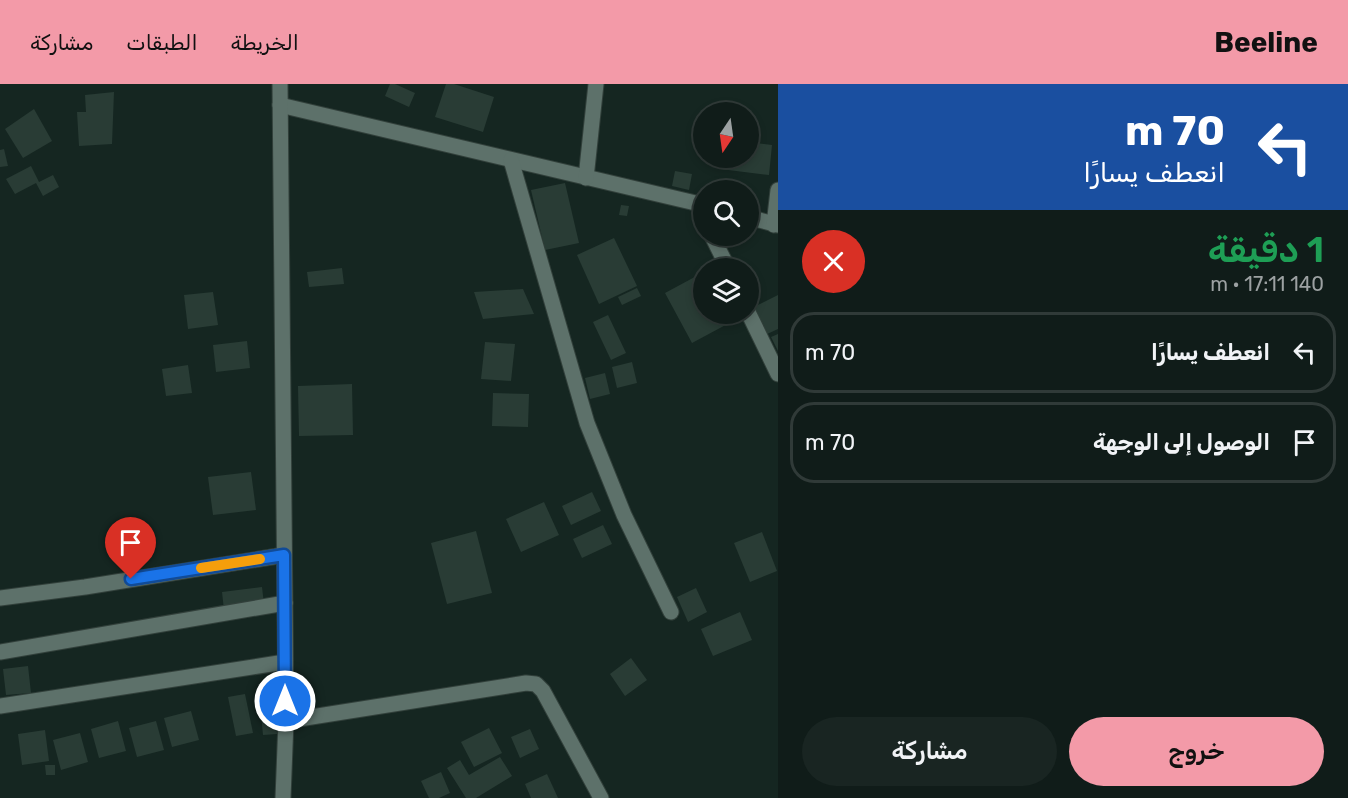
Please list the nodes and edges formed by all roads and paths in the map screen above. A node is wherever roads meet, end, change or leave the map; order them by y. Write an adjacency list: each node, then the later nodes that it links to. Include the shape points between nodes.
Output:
1 (280, 84): 3 (street)
2 (596, 84): 5 (street)
3 (280, 105): 4 (street); 12 (street)
4 (511, 160): 5 (street); 15 (street, via 587,423 624,515)
5 (586, 178): 7 (street)
6 (778, 190): 9 (street)
7 (693, 206)
8 (759, 220): 9 (street)
9 (776, 225)
10 (754, 324): 11 (street)
11 (778, 374)
12 (284, 555): 13 (street); 14 (street)
13 (0, 598)
14 (285, 603): 16 (street); 17 (street)
15 (671, 612)
16 (0, 652)
17 (285, 662): 18 (street); 19 (street)
18 (0, 706)
19 (286, 721): 20 (street); 21 (street, via 536,684)
20 (283, 798)
21 (601, 798)

